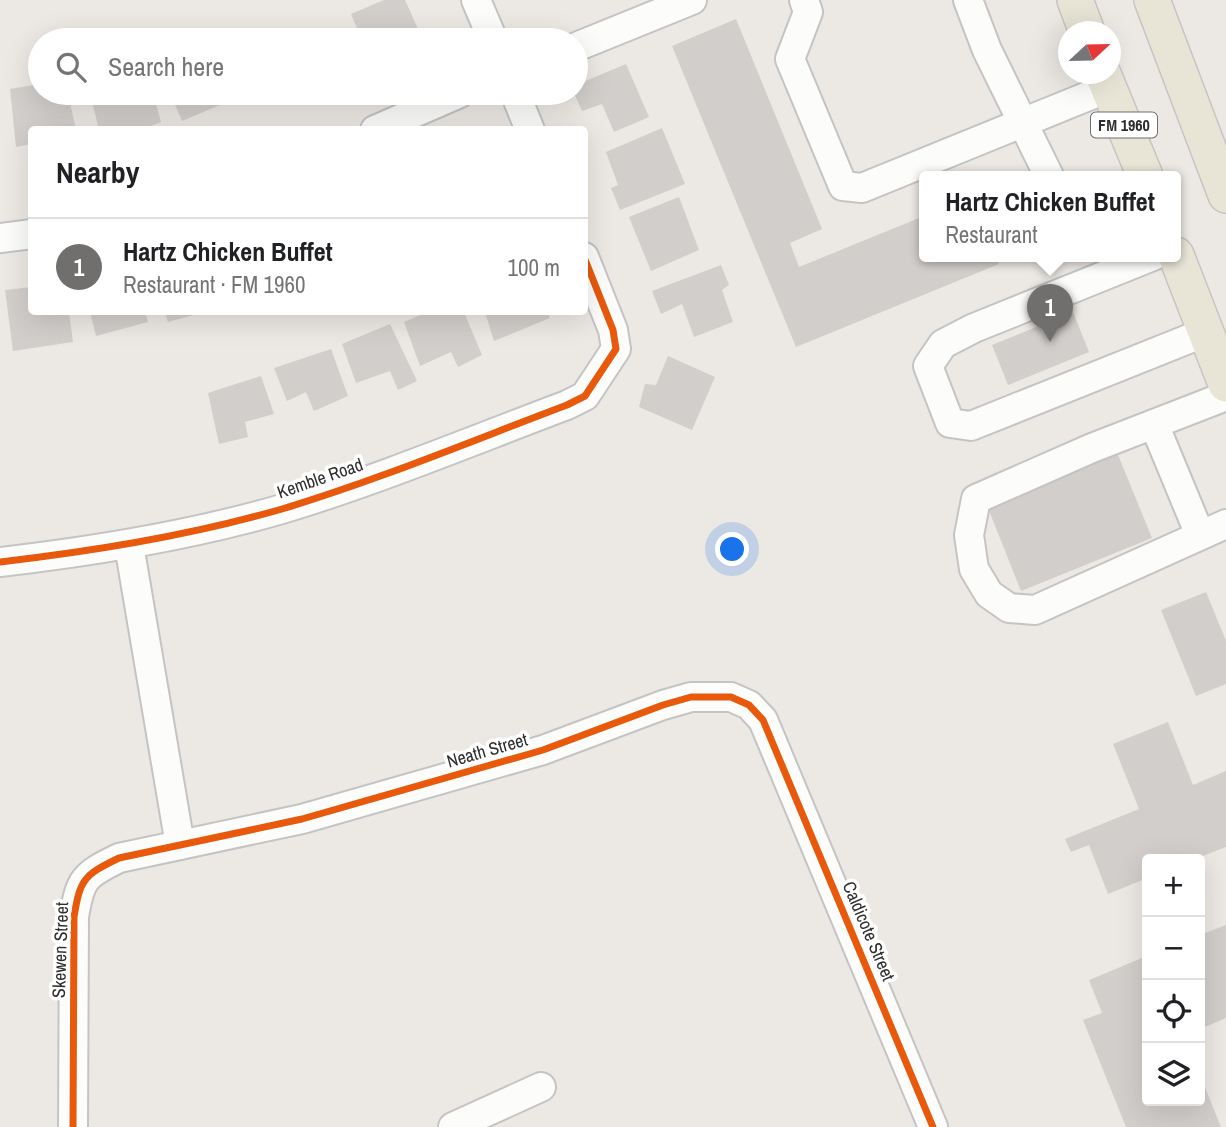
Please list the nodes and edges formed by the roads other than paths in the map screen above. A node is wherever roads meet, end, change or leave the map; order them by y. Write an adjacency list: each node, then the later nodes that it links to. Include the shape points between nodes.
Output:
1 (476, 0): 8 (street)
2 (804, 0): 14 (street, via 808,12 790,59 843,187 862,188)
3 (968, 0): 14 (street)
4 (1075, 0): 7 (main road)
5 (1152, 0): 19 (main road)
6 (683, 2): 9 (street)
7 (1083, 21)
8 (488, 28)
9 (588, 42)
10 (1099, 84): 14 (street)
11 (1106, 84): 18 (main road, FM 1960 / FM 1960)
12 (432, 105): 15 (street)
13 (520, 105): 16 (street)
14 (1023, 123): 17 (street)
15 (384, 126)
16 (528, 126)
17 (1047, 171)
18 (1141, 171)
19 (1226, 195)
20 (28, 234): 21 (street)
21 (0, 237)
22 (1138, 262): 25 (street, via 943,344 928,366 950,423 971,426)
23 (1179, 262): 25 (main road)
24 (588, 267): 31 (street, Kemble Road, via 616,349 585,396 283,508)
25 (1206, 332): 26 (main road)
26 (1226, 384)
27 (1226, 396): 28 (street)
28 (1154, 424): 30 (street); 30 (street, via 976,499 969,535 974,569 989,594 1009,608 1034,610)
29 (1226, 524): 30 (street)
30 (1200, 535)
31 (129, 545): 32 (street, Kemble Road); 34 (street)
32 (0, 562)
33 (775, 747): 34 (street, Neath Street, via 763,720 749,705 731,697 691,697 543,750 302,819); 38 (street, Caldicote Street)
34 (180, 845): 36 (street, Skewen Street, via 119,858 93,870 78,891)
35 (541, 1087): 37 (street)
36 (73, 1127)
37 (453, 1127)
38 (933, 1127)

